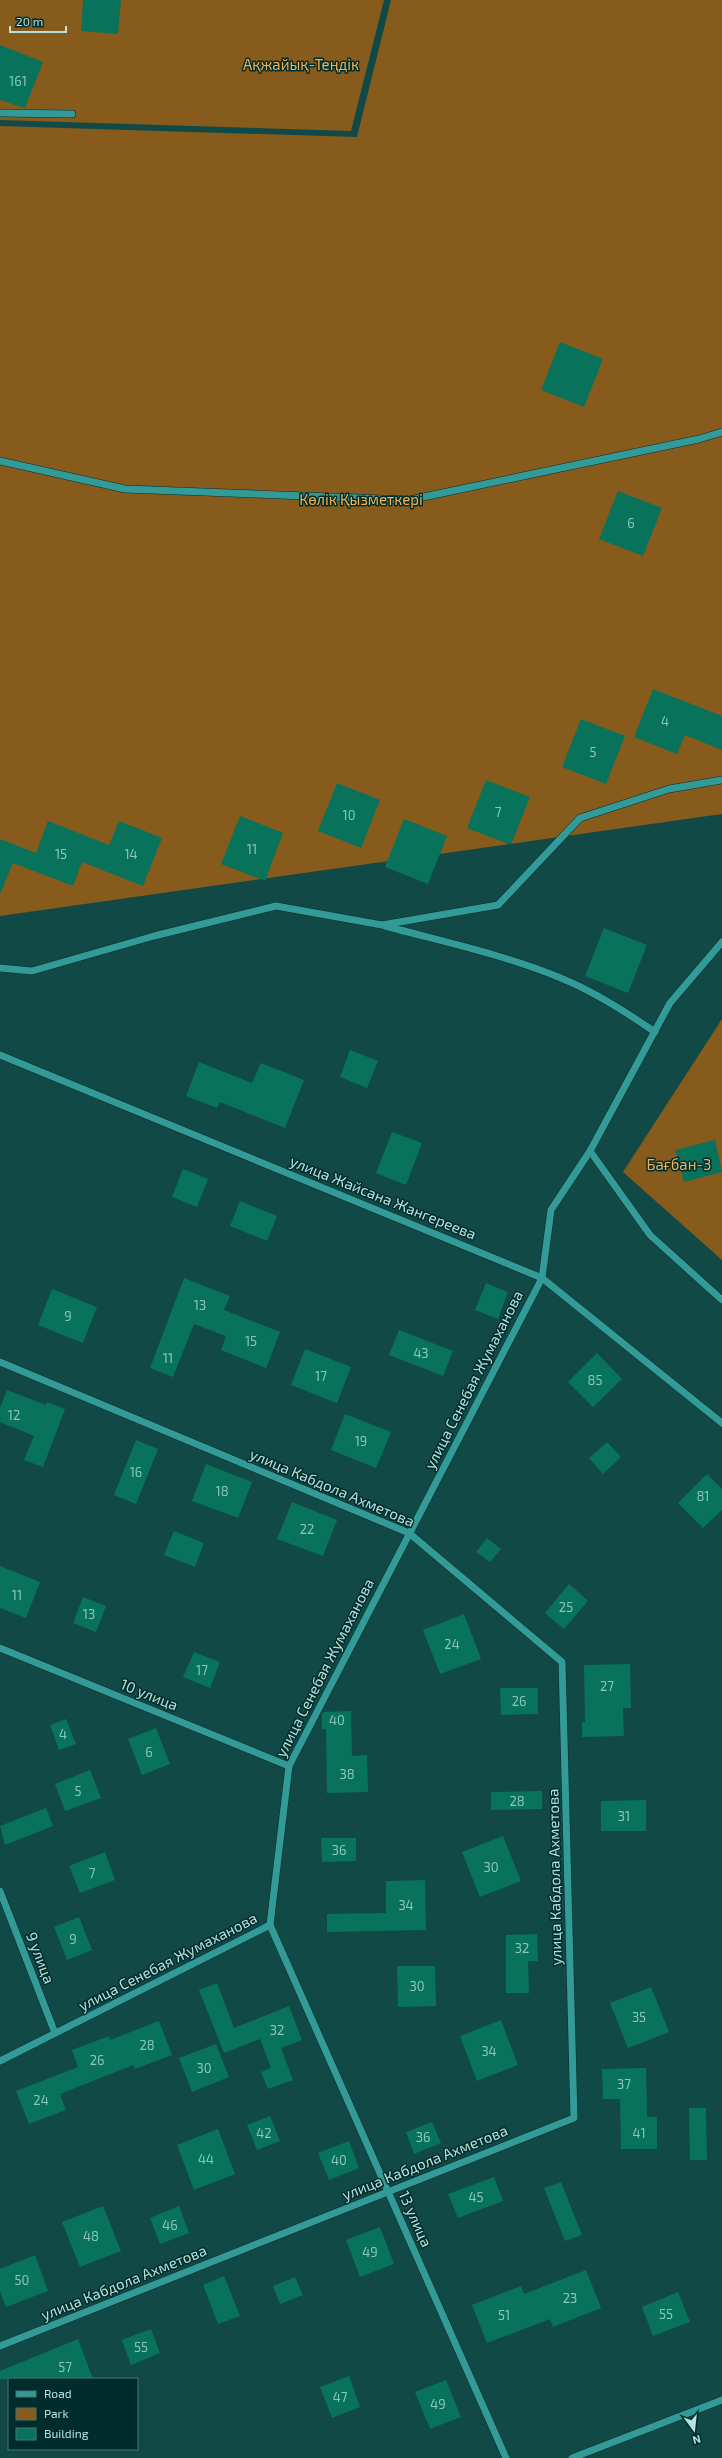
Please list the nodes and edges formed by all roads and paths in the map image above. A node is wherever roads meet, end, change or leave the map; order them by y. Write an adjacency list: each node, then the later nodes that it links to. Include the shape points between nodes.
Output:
1 (0, 113): 2 (street)
2 (72, 114)
3 (722, 432): 4 (street, via 691,441 409,500 125,490)
4 (0, 461)
5 (722, 780): 6 (street, via 669,789 580,818 498,905)
6 (382, 925): 8 (street, via 276,906 154,936 32,972); 9 (street, via 520,963 563,979 600,997)
7 (722, 942): 9 (street, via 670,1003)
8 (0, 968)
9 (655, 1032): 11 (street)
10 (0, 1055): 12 (street, улица Жайсана Жангереева)
11 (590, 1151): 12 (street, via 551,1210); 13 (street, via 650,1235)
12 (542, 1278): 15 (street, улица Жайсана Жангереева); 16 (street, улица Сенебая Жумаханова)
13 (722, 1300)
14 (0, 1362): 16 (street, улица Кабдола Ахметова)
15 (722, 1424)
16 (409, 1533): 18 (street, улица Сенебая Жумаханова); 23 (street, улица Кабдола Ахметова, via 562,1662 574,2118)
17 (0, 1648): 18 (street, 10 улица)
18 (289, 1766): 20 (street, улица Сенебая Жумаханова)
19 (0, 1891): 21 (street, 9 улица)
20 (270, 1925): 21 (street, улица Сенебая Жумаханова); 23 (street, 13 улица)
21 (55, 2034): 22 (street, улица Сенебая Жумаханова)
22 (0, 2061)
23 (388, 2192): 24 (street, улица Кабдола Ахметова); 26 (street, 13 улица)
24 (0, 2346)
25 (722, 2400): 27 (street)
26 (506, 2458)
27 (572, 2458)

